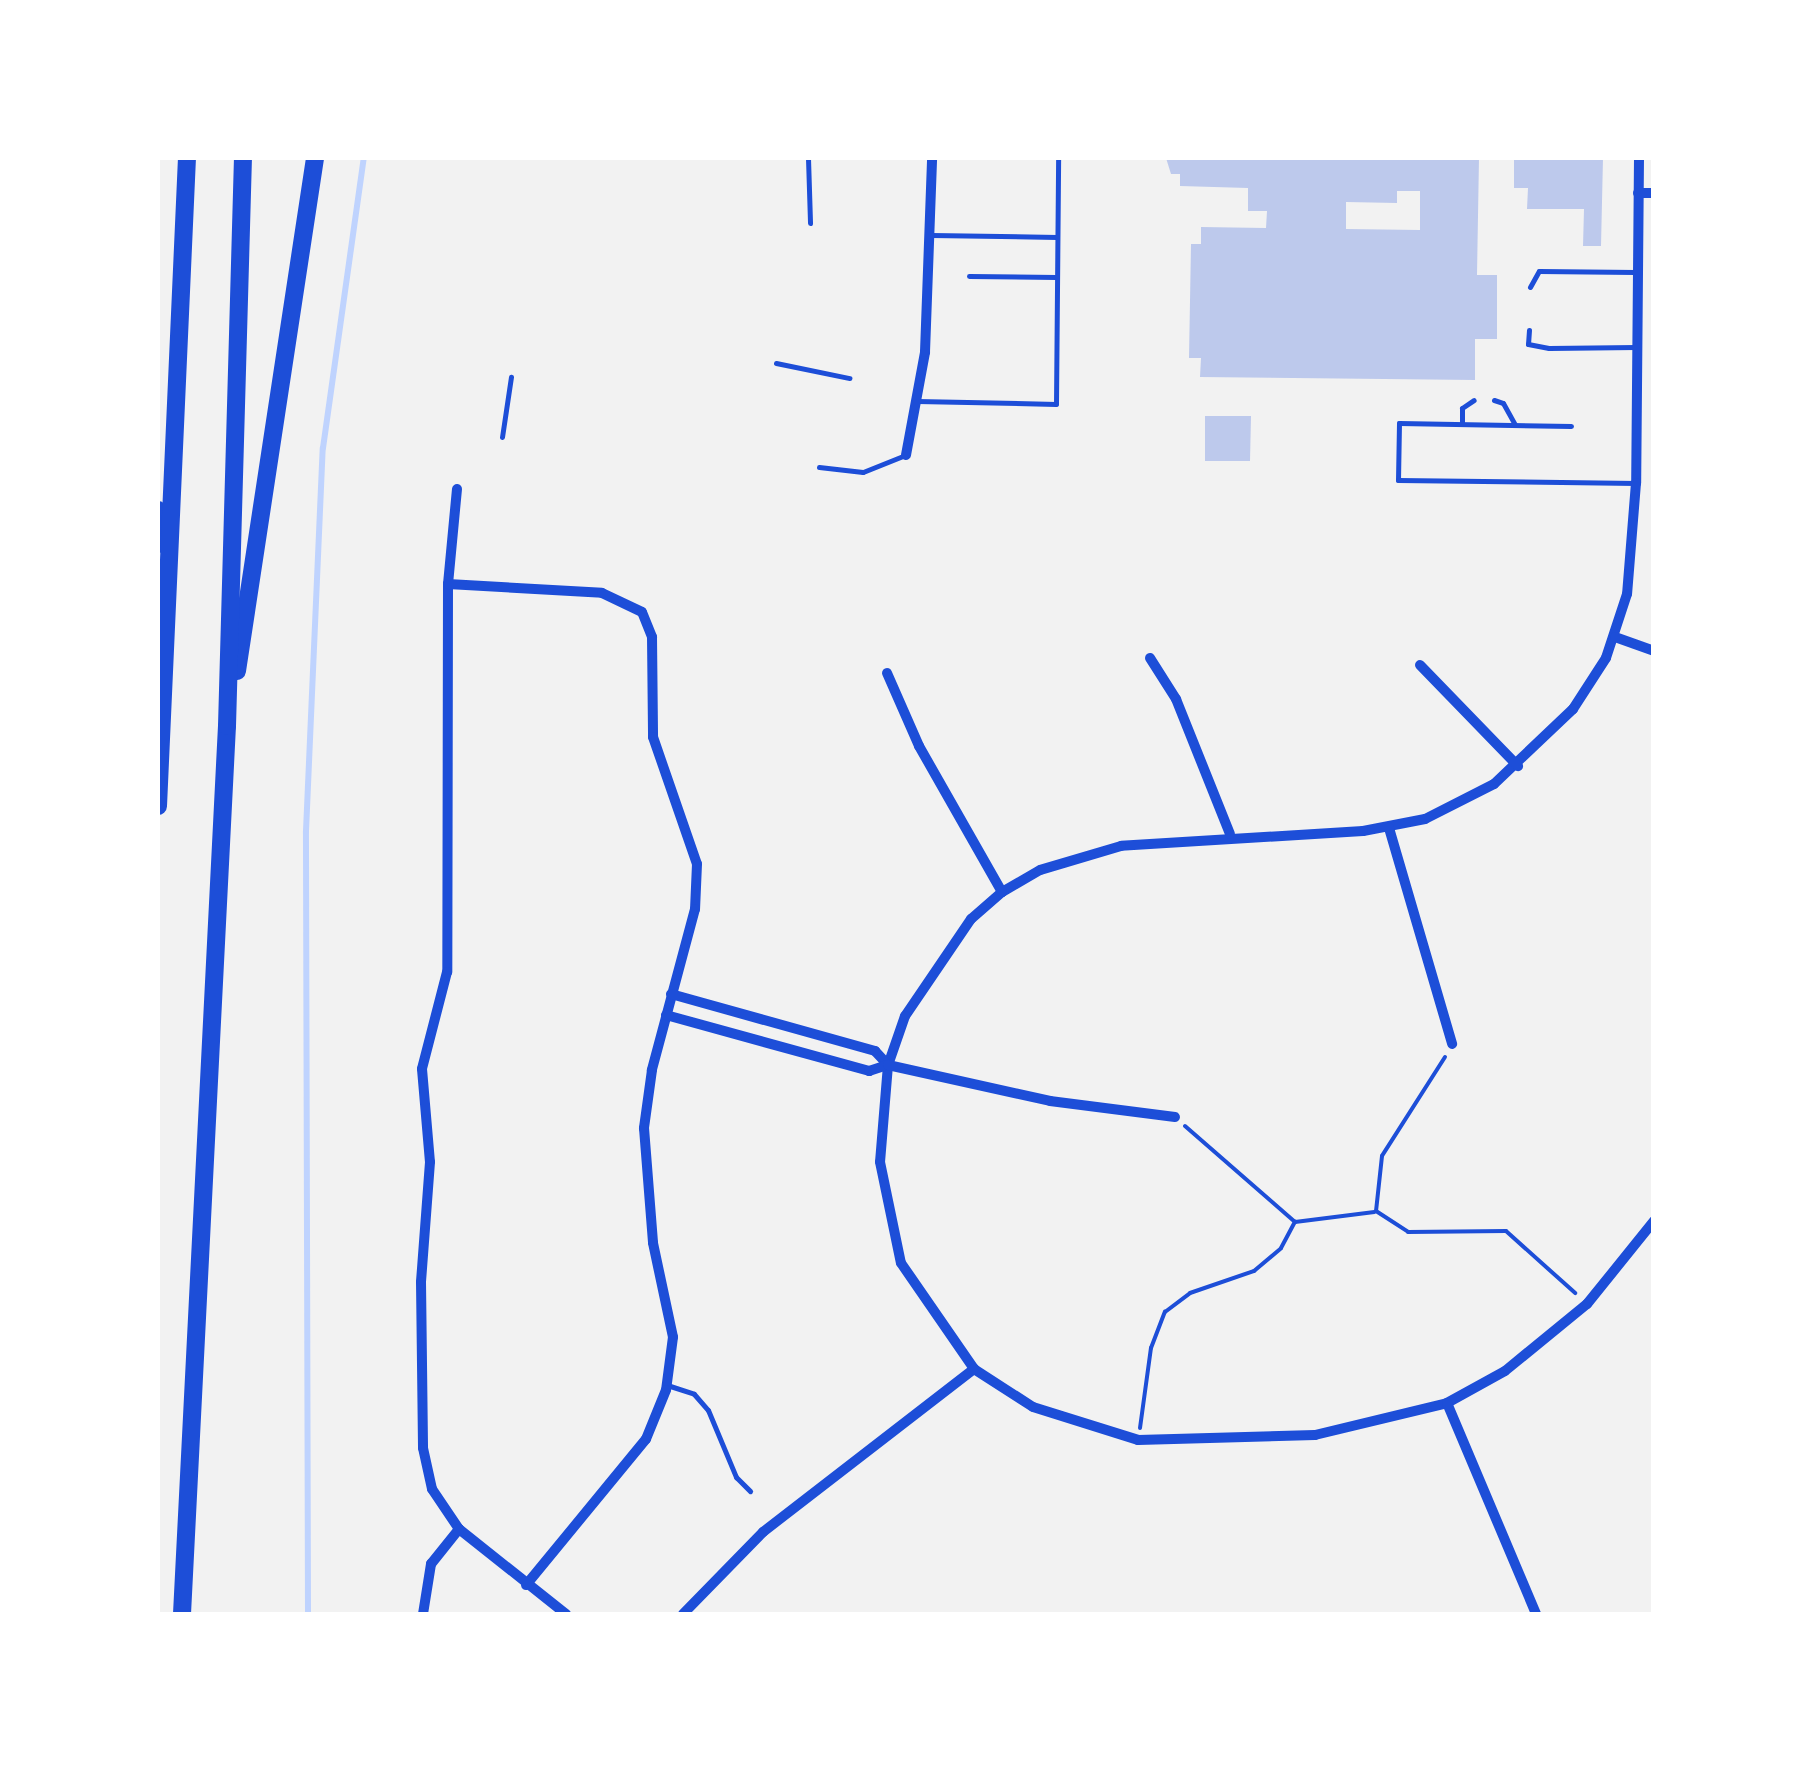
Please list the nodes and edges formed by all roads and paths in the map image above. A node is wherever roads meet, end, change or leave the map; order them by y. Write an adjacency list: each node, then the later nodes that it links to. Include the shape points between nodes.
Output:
1 (186, 158): 39 (highway)
2 (243, 158): 41 (highway)
3 (315, 158): 41 (highway)
4 (808, 158): 10 (lane)
5 (932, 158): 11 (street)
6 (1058, 158): 12 (lane)
7 (1639, 158): 8 (street)
8 (1638, 193): 9 (street); 13 (street)
9 (1654, 193)
10 (810, 223)
11 (931, 234): 12 (lane); 24 (street)
12 (1057, 237): 15 (lane)
13 (1638, 272): 16 (lane, via 1539,271); 18 (street)
14 (969, 276): 15 (lane)
15 (1056, 278): 24 (lane, via 1056,404)
16 (1530, 287)
17 (1529, 330): 18 (lane, via 1528,344 1549,348)
18 (1637, 347): 31 (street)
19 (776, 363): 21 (lane)
20 (511, 377): 28 (lane)
21 (849, 378)
22 (1474, 400): 25 (lane, via 1462,408)
23 (1494, 400): 26 (lane)
24 (917, 401): 29 (street)
25 (1462, 424): 26 (lane); 31 (lane, via 1398,423 1398,480)
26 (1515, 425): 27 (lane)
27 (1571, 426)
28 (502, 437)
29 (906, 455): 30 (lane, via 864,472)
30 (820, 467)
31 (1636, 483): 35 (street, via 1627,594)
32 (458, 490): 34 (street)
33 (158, 510): 39 (highway)
34 (448, 584): 47 (street, via 602,593 627,600 649,624 653,738 697,864 695,909); 61 (street, via 447,972 422,1068 430,1162 420,1403 432,1490)
35 (1615, 636): 36 (street); 42 (street, via 1573,709)
36 (1654, 651)
37 (1150, 658): 45 (street, via 1182,711)
38 (1420, 665): 42 (street)
39 (163, 671): 43 (highway)
40 (887, 674): 46 (street, via 919,746)
41 (227, 726): 63 (highway)
42 (1518, 766): 44 (street, via 1448,810)
43 (158, 806)
44 (1389, 828): 45 (street); 49 (street)
45 (1230, 834): 46 (street, via 1120,846 1040,870)
46 (1002, 892): 50 (street, via 937,963 905,1016)
47 (672, 994): 48 (street); 50 (street, via 875,1051)
48 (666, 1015): 50 (street, via 869,1071); 57 (street, via 644,1128 653,1243 672,1337)
49 (1452, 1044): 52 (path, via 1382,1156)
50 (888, 1064): 51 (street, via 1050,1100); 56 (street, via 880,1162 897,1248 917,1292)
51 (1175, 1117): 53 (path)
52 (1376, 1212): 53 (path); 55 (path, via 1408,1232 1483,1227 1515,1236)
53 (1294, 1222): 59 (path, via 1281,1248 1254,1272 1190,1293 1164,1312 1151,1348)
54 (1652, 1225): 55 (street)
55 (1587, 1304): 58 (street, via 1505,1371)
56 (974, 1369): 59 (street, via 1034,1407); 66 (street, via 764,1532)
57 (667, 1385): 60 (lane, via 694,1394 708,1410 736,1477); 62 (street, via 646,1439)
58 (1447, 1403): 59 (street, via 1315,1435); 67 (street)
59 (1138, 1440)
60 (750, 1491)
61 (458, 1529): 62 (street); 64 (street, via 430,1564)
62 (526, 1585): 65 (street)
63 (182, 1614)
64 (423, 1614)
65 (566, 1614)
66 (683, 1614)
67 (1536, 1614)

